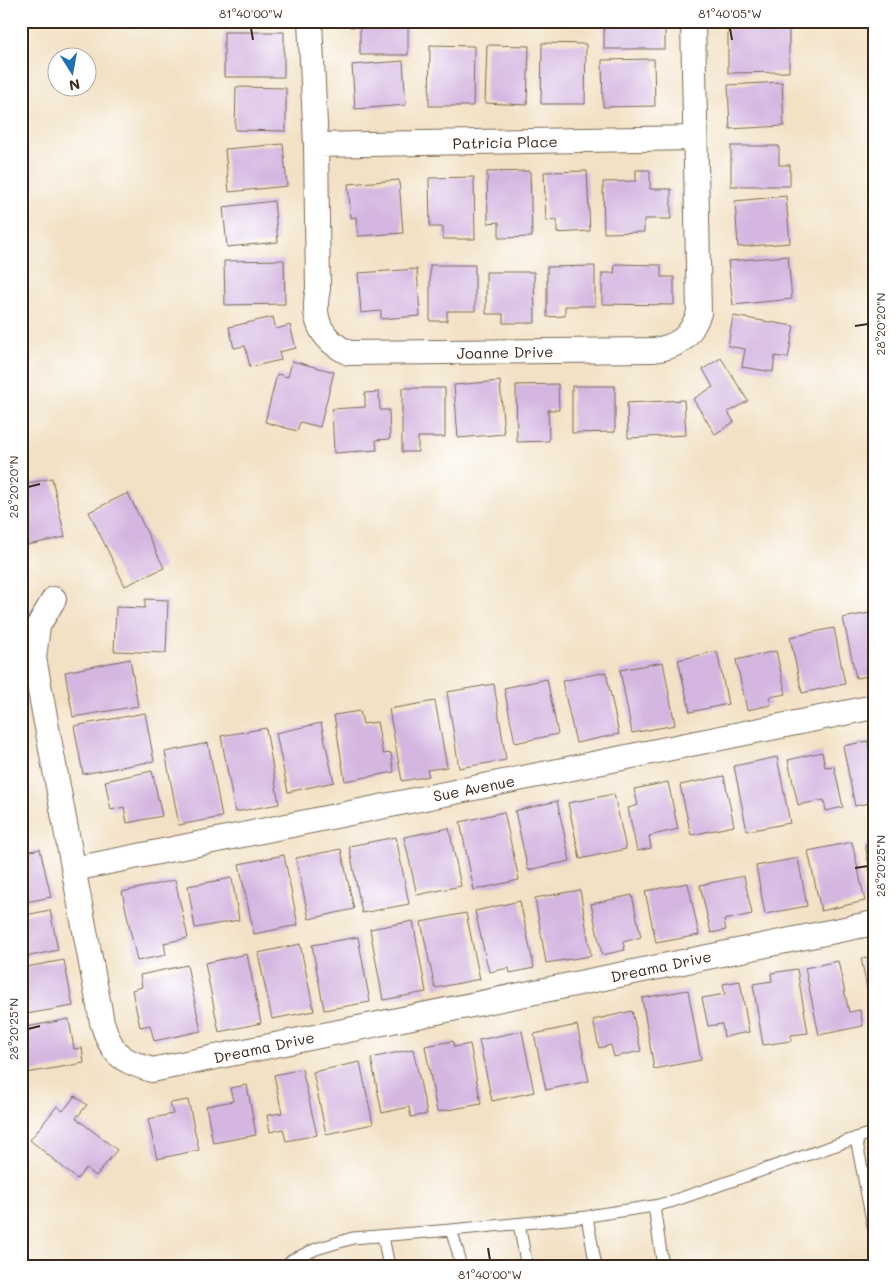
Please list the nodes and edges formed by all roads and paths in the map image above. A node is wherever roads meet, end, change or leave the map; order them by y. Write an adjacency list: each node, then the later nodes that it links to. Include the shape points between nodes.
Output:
1 (310, 21): 4 (street, Joanne Drive)
2 (692, 21): 3 (street, Joanne Drive)
3 (694, 138): 4 (street, Patricia Place); 4 (street, Joanne Drive, via 699,313 683,340 670,348 654,350 348,354 339,349 324,334 315,310 318,289)
4 (316, 145)
5 (54, 599): 7 (street, Dreama Drive, via 38,626 34,658)
6 (874, 707): 7 (street, Sue Avenue)
7 (74, 869): 8 (street, Dreama Drive, via 108,1043 129,1063 152,1070)
8 (874, 923)
9 (874, 1132): 10 (lane)
10 (856, 1138): 11 (lane); 15 (lane)
11 (654, 1206): 12 (lane); 22 (lane)
12 (587, 1217): 13 (lane); 21 (lane)
13 (519, 1224): 14 (lane); 20 (lane)
14 (451, 1230): 16 (lane); 19 (lane)
15 (874, 1231)
16 (383, 1236): 17 (lane, via 336,1242 292,1260); 18 (lane)
17 (285, 1267)
18 (389, 1267)
19 (460, 1267)
20 (527, 1267)
21 (596, 1267)
22 (663, 1267)

